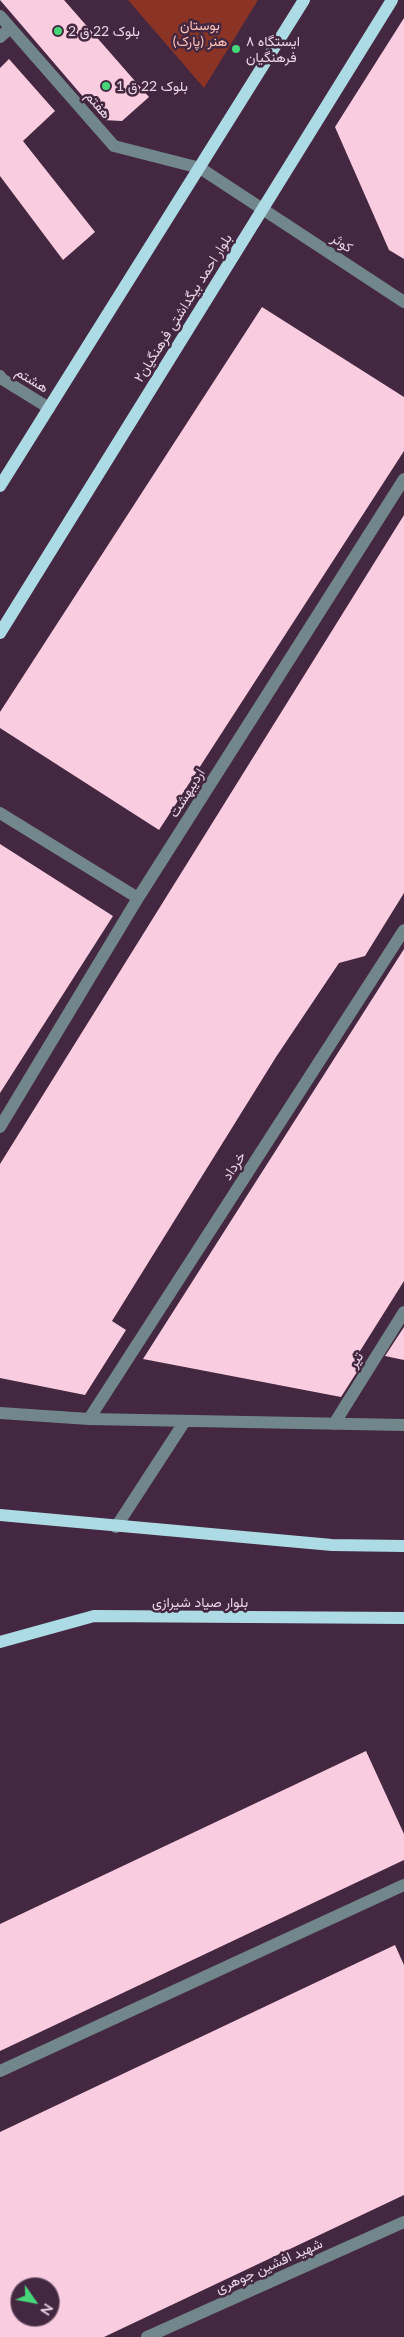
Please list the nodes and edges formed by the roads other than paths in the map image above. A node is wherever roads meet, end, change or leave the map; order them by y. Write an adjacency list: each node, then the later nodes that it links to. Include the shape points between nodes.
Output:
1 (304, 0): 6 (main road)
2 (392, 0): 7 (main road, بلوار احمد بیگداشتی فرهنگیان۲)
3 (0, 16): 4 (street, هفتم)
4 (10, 28): 5 (street); 6 (street, هفتم, via 114,146)
5 (0, 37)
6 (200, 168): 7 (street, هفتم); 10 (main road)
7 (263, 208): 8 (street, کوثر); 13 (main road, بلوار احمد بیگداشتی فرهنگیان۲)
8 (404, 302)
9 (0, 376): 10 (street, هشتم)
10 (49, 408): 12 (main road)
11 (404, 478): 15 (street, اردیبهشت)
12 (0, 486)
13 (0, 633)
14 (0, 813): 15 (street)
15 (138, 898): 17 (street, اردیبهشت)
16 (404, 930): 20 (street, خرداد)
17 (0, 1127)
18 (404, 1312): 22 (street, تیر)
19 (0, 1413): 20 (street)
20 (90, 1419): 21 (street)
21 (185, 1421): 22 (street); 25 (street)
22 (334, 1424): 23 (street)
23 (404, 1425)
24 (0, 1515): 25 (main road)
25 (116, 1527): 26 (main road, via 332,1545)
26 (404, 1546)
27 (404, 1618): 28 (main road, بلوار صیاد شیرازی, via 94,1616)
28 (0, 1642)
29 (404, 1885): 30 (street)
30 (0, 2071)
31 (401, 2227): 32 (street, شهید افشین جوهری)
32 (147, 2337)

